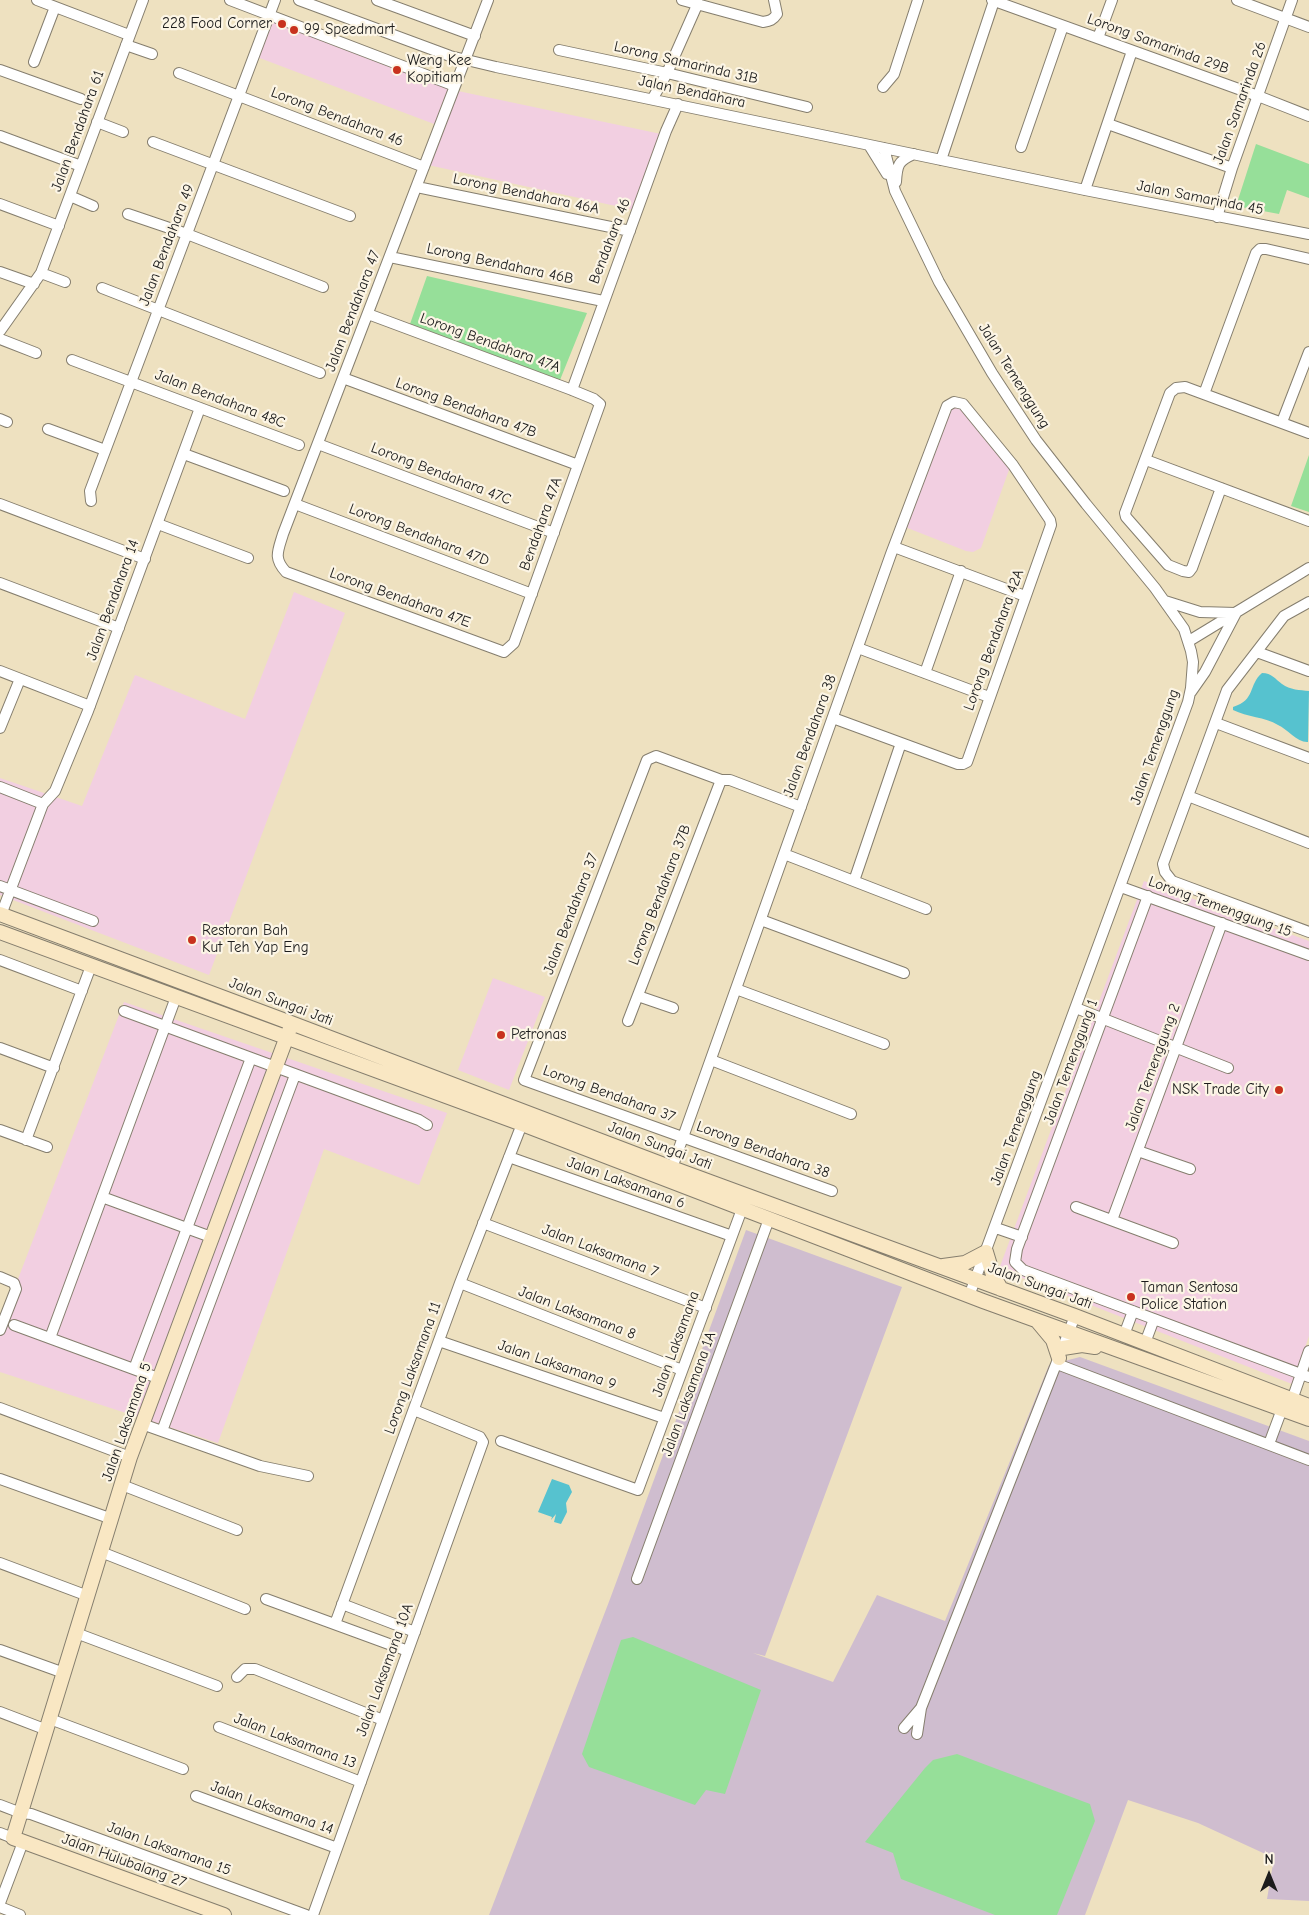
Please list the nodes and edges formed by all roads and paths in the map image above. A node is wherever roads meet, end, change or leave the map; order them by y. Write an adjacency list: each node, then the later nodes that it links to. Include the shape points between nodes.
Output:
1 (37, 0): 16 (street)
2 (144, 0): 23 (street, Jalan Bendahara 61)
3 (230, 0): 17 (street)
4 (275, 0): 17 (street, Jalan Bendahara 49)
5 (299, 0): 27 (street, Jalan Bendahara, via 450,56)
6 (377, 0): 21 (street)
7 (488, 0): 21 (street, Jalan Bendahara 47)
8 (682, 0): 15 (street)
9 (774, 0): 15 (street, via 777,14 770,21 763,22)
10 (918, 0): 33 (street, via 894,74)
11 (993, 0): 19 (street, Lorong Samarinda 29B); 50 (street)
12 (1112, 0): 22 (street)
13 (1237, 0): 18 (street)
14 (1292, 0): 18 (street, Jalan Samarinda 26)
15 (698, 3): 31 (street)
16 (55, 7): 23 (street); 28 (street)
17 (269, 16): 32 (street); 34 (street, Jalan Bendahara 49)
18 (1286, 19): 20 (street); 35 (street, Jalan Samarinda 26)
19 (1063, 26): 22 (street, Lorong Samarinda 29B); 47 (street)
20 (1309, 27)
21 (475, 36): 27 (street, Jalan Bendahara 47)
22 (1098, 38): 25 (street, Lorong Samarinda 29B)
23 (128, 40): 26 (street); 41 (street, Jalan Bendahara 61)
24 (559, 50): 31 (street, Lorong Samarinda 31B)
25 (1132, 51): 35 (street, Lorong Samarinda 29B); 42 (street)
26 (152, 54)
27 (466, 59): 32 (street, Jalan Bendahara 47); 36 (street, Jalan Bendahara)
28 (34, 62)
29 (0, 70): 37 (street)
30 (179, 73): 34 (street, Lorong Bendahara 46)
31 (667, 73): 36 (street); 39 (street, Lorong Samarinda 31B)
32 (455, 86): 53 (street, Jalan Bendahara 47)
33 (883, 87)
34 (239, 96): 51 (street, Jalan Bendahara 49); 53 (street, Lorong Bendahara 46)
35 (1258, 96): 40 (street, Lorong Samarinda 29B); 54 (street, Jalan Samarinda 26)
36 (653, 98): 38 (street, Jalan Bendahara)
37 (81, 99)
38 (678, 104): 46 (street, Jalan Bendahara); 65 (street, Bendahara 46)
39 (807, 107)
40 (1309, 116)
41 (97, 122): 43 (street); 52 (street, Jalan Bendahara 61)
42 (1108, 124): 54 (street); 57 (street)
43 (123, 132)
44 (0, 136): 52 (street)
45 (153, 142): 51 (street)
46 (869, 145): 48 (street, Jalan Bendahara); 56 (street)
47 (1021, 147)
48 (884, 148): 49 (street, Jalan Bendahara); 56 (street, Jalan Temenggung)
49 (914, 154): 50 (street, Jalan Bendahara); 56 (street, via 896,168)
50 (941, 160): 57 (street, Jalan Bendahara)
51 (213, 165): 62 (street); 66 (street, Jalan Bendahara 49)
52 (81, 166): 58 (street, Jalan Bendahara 61)
53 (424, 167): 55 (street, Jalan Bendahara 47)
54 (1232, 168): 63 (street, Jalan Samarinda 26)
55 (417, 187): 65 (street, Lorong Bendahara 46A); 68 (street, Jalan Bendahara 47)
56 (896, 190): 118 (street, Jalan Temenggung, via 939,282 1019,415)
57 (1085, 190): 63 (street, Jalan Samarinda 45)
58 (70, 196): 60 (street); 64 (street, Jalan Bendahara 61)
59 (0, 204): 64 (street)
60 (93, 206)
61 (128, 214): 66 (street)
62 (350, 216)
63 (1217, 217): 67 (street, Jalan Samarinda 45)
64 (59, 226): 71 (street, Jalan Bendahara 61)
65 (630, 231): 76 (street, Bendahara 46)
66 (187, 234): 74 (street); 77 (street, Jalan Bendahara 49)
67 (1309, 234)
68 (390, 257): 76 (street, Lorong Bendahara 46B); 78 (street, Jalan Bendahara 47)
69 (1309, 259): 88 (street, via 1266,249 1256,253)
70 (0, 272): 73 (street)
71 (41, 273): 72 (street); 73 (street, Jalan Bendahara 61)
72 (65, 282)
73 (34, 284): 79 (street, Jalan Bendahara 61)
74 (323, 287)
75 (102, 288): 77 (street)
76 (603, 301): 87 (street, Bendahara 46)
77 (158, 310): 84 (street); 86 (street, Jalan Bendahara 49)
78 (368, 314): 85 (street, Jalan Bendahara 47); 87 (street, Lorong Bendahara 47A)
79 (0, 331)
80 (0, 339): 82 (street)
81 (1309, 352): 91 (street)
82 (36, 353)
83 (72, 360): 86 (street, Jalan Bendahara 48C)
84 (320, 373)
85 (343, 378): 94 (street, Jalan Bendahara 47); 99 (street, Lorong Bendahara 47B)
86 (131, 382): 90 (street, Jalan Bendahara 48C); 96 (street, Jalan Bendahara 49)
87 (572, 390): 89 (street, Lorong Bendahara 47A, via 594,398)
88 (1204, 394): 91 (street); 98 (street, via 1184,387 1170,393)
89 (600, 404): 99 (street, Bendahara 47A)
90 (200, 408): 95 (street, Jalan Bendahara 48C); 97 (street, Jalan Bendahara 14)
91 (1282, 422): 93 (street)
92 (48, 429): 96 (street)
93 (1309, 432)
94 (318, 444): 105 (street, Jalan Bendahara 47); 108 (street, Lorong Bendahara 47C)
95 (299, 445)
96 (105, 450): 103 (street, Jalan Bendahara 49, via 90,491)
97 (184, 454): 102 (street); 107 (street, Jalan Bendahara 14)
98 (1146, 460): 101 (street); 101 (street, via 1126,517 1168,565 1183,571 1189,572 1192,568)
99 (578, 465): 108 (street, Bendahara 47A)
100 (1013, 465): 109 (street, Jalan Bendahara 38, via 963,404 954,402 947,406); 117 (street, Lorong Bendahara 42A, via 1051,525)
101 (1221, 488): 106 (street)
102 (284, 491)
103 (91, 501)
104 (0, 504): 110 (street)
105 (295, 504): 114 (street, Jalan Bendahara 47, via 277,555 278,564); 116 (street, Lorong Bendahara 47D)
106 (1309, 521)
107 (158, 524): 110 (street, Jalan Bendahara 14); 111 (street)
108 (554, 533): 116 (street, Bendahara 47A)
109 (894, 547): 113 (street); 123 (street, Jalan Bendahara 38)
110 (145, 558): 121 (street, Jalan Bendahara 14)
111 (248, 558)
112 (1309, 568): 120 (street)
113 (961, 571): 117 (street); 128 (street)
114 (286, 572): 124 (street, Lorong Bendahara 47E)
115 (0, 583): 121 (street)
116 (532, 594): 124 (street, Bendahara 47A, via 514,643)
117 (1025, 596): 131 (street, Lorong Bendahara 42A)
118 (1165, 601): 120 (street, via 1200,612); 122 (street, Jalan Temenggung)
119 (1309, 602): 125 (street, via 1284,616)
120 (1236, 612): 122 (street); 130 (street)
121 (119, 628): 132 (street, Jalan Bendahara 14)
122 (1189, 641): 130 (street, Jalan Temenggung, via 1192,662)
123 (858, 648): 128 (street); 133 (street, Jalan Bendahara 38)
124 (504, 652)
125 (1257, 652): 127 (street); 134 (street, via 1227,690)
126 (0, 671): 129 (street)
127 (1309, 671)
128 (925, 673): 131 (street)
129 (20, 679): 132 (street); 135 (street)
130 (1190, 694): 147 (street, Jalan Temenggung)
131 (989, 697): 136 (street, Lorong Bendahara 42A, via 967,762 958,764)
132 (90, 706): 141 (street, Jalan Bendahara 14, via 55,791)
133 (833, 718): 136 (street); 142 (street, Jalan Bendahara 38)
134 (1216, 723): 137 (street); 140 (street)
135 (0, 728)
136 (901, 744): 145 (street)
137 (1309, 758)
138 (720, 780): 142 (street, via 730,780); 163 (street, Lorong Bendahara 37B); 184 (street, Jalan Bendahara 37, via 656,756 647,760)
139 (0, 787): 141 (street)
140 (1188, 796): 143 (street); 156 (street, via 1163,864 1164,872 1172,881)
141 (45, 801): 148 (street, Jalan Bendahara 14)
142 (801, 807): 144 (street, Jalan Bendahara 38)
143 (1309, 843)
144 (784, 854): 145 (street); 153 (street, Jalan Bendahara 38)
145 (854, 881): 150 (street)
146 (0, 886): 148 (street)
147 (1121, 887): 149 (street, Lorong Temenggung 15); 166 (street, Jalan Temenggung)
148 (11, 890): 151 (street, Jalan Bendahara 14); 152 (street)
149 (1148, 896): 154 (street, Lorong Temenggung 15); 168 (street, Jalan Temenggung 1)
150 (926, 909)
151 (1, 915): 170 (main road, Jalan Sungai Jati)
152 (93, 920)
153 (761, 920): 160 (street); 161 (street, Jalan Bendahara 38)
154 (1222, 923): 157 (street, Lorong Temenggung 15); 177 (street, Jalan Temenggung 2)
155 (0, 932): 159 (main road, Jalan Sungai Jati)
156 (1309, 932)
157 (1309, 955)
158 (0, 960): 162 (street)
159 (91, 966): 162 (street); 164 (main road, Jalan Sungai Jati)
160 (904, 972)
161 (736, 989): 174 (street); 179 (street, Jalan Bendahara 38)
162 (82, 991): 181 (street)
163 (638, 996): 165 (street); 169 (street, Lorong Bendahara 37B)
164 (176, 997): 171 (street); 172 (main road, Jalan Sungai Jati)
165 (673, 1008)
166 (1076, 1008): 168 (street); 204 (street, Jalan Temenggung)
167 (124, 1011): 171 (street)
168 (1102, 1019): 177 (street); 206 (street, Jalan Temenggung 1)
169 (628, 1021)
170 (291, 1023): 173 (main road, Jalan Laksamana 5); 194 (main road, Jalan Sungai Jati)
171 (165, 1026): 178 (street); 197 (street)
172 (260, 1028): 173 (main road, Jalan Sungai Jati); 180 (main road, via 272,1041)
173 (286, 1038): 175 (main road, Jalan Sungai Jati); 180 (main road, Jalan Laksamana 5)
174 (884, 1044)
175 (308, 1046): 180 (main road, via 289,1050); 186 (main road, Jalan Sungai Jati)
176 (0, 1048): 181 (street)
177 (1176, 1048): 182 (street); 192 (street, Jalan Temenggung 2)
178 (251, 1058): 180 (street); 203 (street)
179 (710, 1060): 185 (street); 189 (street, Jalan Bendahara 38)
180 (276, 1065): 183 (street); 207 (main road, Jalan Laksamana 5)
181 (54, 1068): 190 (street)
182 (1228, 1068)
183 (295, 1075): 187 (street); 242 (street)
184 (524, 1080): 189 (street, Lorong Bendahara 37)
185 (851, 1114)
186 (522, 1124): 193 (street, Lorong Laksamana 11); 199 (main road, Jalan Sungai Jati)
187 (427, 1125)
188 (0, 1130): 190 (street)
189 (683, 1137): 194 (street, Jalan Bendahara 38); 196 (street, Lorong Bendahara 38)
190 (26, 1140): 191 (street)
191 (47, 1147)
192 (1138, 1151): 195 (street); 201 (street, Jalan Temenggung 2)
193 (509, 1157): 202 (street, Lorong Laksamana 11); 205 (street, Jalan Laksamana 6)
194 (672, 1168): 210 (main road, Jalan Sungai Jati)
195 (1190, 1169)
196 (832, 1191)
197 (102, 1197): 203 (street); 225 (street)
198 (1076, 1207): 201 (street)
199 (742, 1209): 200 (main road, Jalan Sungai Jati); 205 (street, Jalan Laksamana)
200 (769, 1220): 215 (main road, Jalan Sungai Jati); 254 (street, Jalan Laksamana 1A)
201 (1112, 1220): 208 (street)
202 (483, 1223): 213 (street, Lorong Laksamana 11); 216 (street, Jalan Laksamana 7)
203 (187, 1228): 207 (street); 231 (street)
204 (996, 1228): 206 (street); 209 (street, Jalan Temenggung)
205 (732, 1236): 216 (street, Jalan Laksamana)
206 (1017, 1236): 217 (street, Jalan Temenggung 1, via 1015,1262 1022,1270)
207 (211, 1237): 234 (main road, Jalan Laksamana 5)
208 (1173, 1243)
209 (986, 1252): 210 (main road, via 965,1263); 212 (street, Jalan Temenggung); 214 (main road)
210 (940, 1267): 212 (main road, Jalan Sungai Jati)
211 (0, 1277): 222 (street, via 16,1286)
212 (976, 1280): 214 (main road, Jalan Sungai Jati); 215 (street, Jalan Temenggung)
213 (460, 1283): 226 (street, Lorong Laksamana 11); 232 (street, Jalan Laksamana 8)
214 (1001, 1289): 218 (main road, Jalan Sungai Jati)
215 (969, 1296): 220 (main road, Jalan Sungai Jati)
216 (706, 1308): 232 (street, Jalan Laksamana)
217 (1134, 1311): 219 (street, Jalan Temenggung 1); 224 (street)
218 (1075, 1316): 223 (street); 224 (main road, Jalan Sungai Jati)
219 (1154, 1318): 227 (street); 233 (street, Jalan Temenggung 1)
220 (1038, 1322): 223 (main road, Jalan Sungai Jati); 230 (main road, via 1053,1340)
221 (14, 1325): 225 (street)
222 (0, 1330)
223 (1069, 1333): 228 (main road, Jalan Sungai Jati); 230 (street)
224 (1124, 1335): 227 (main road, Jalan Sungai Jati)
225 (50, 1338): 231 (street)
226 (439, 1341): 238 (street, Lorong Laksamana 11); 239 (street, Jalan Laksamana 9)
227 (1145, 1343): 235 (main road, Jalan Sungai Jati)
228 (1118, 1350): 230 (main road, via 1082,1345); 235 (main road, Jalan Sungai Jati)
229 (1309, 1351): 233 (street)
230 (1060, 1357): 244 (street); 267 (street)
231 (134, 1370): 234 (street)
232 (682, 1370): 239 (street, Jalan Laksamana)
233 (1305, 1376): 235 (street)
234 (158, 1378): 241 (main road, Jalan Laksamana 5)
235 (1287, 1405): 236 (main road, Jalan Sungai Jati); 240 (main road, Jalan Sungai Jati); 244 (street)
236 (1309, 1406)
237 (0, 1408): 245 (street)
238 (414, 1410): 257 (street, Lorong Laksamana 11); 260 (street, Jalan Laksamana 10A, via 480,1437 484,1442)
239 (664, 1418): 243 (street, Jalan Laksamana, via 638,1490)
240 (1309, 1419)
241 (142, 1424): 242 (street); 245 (main road, Jalan Laksamana 5)
242 (162, 1431): 247 (street, via 260,1466)
243 (501, 1441)
244 (1269, 1444): 246 (street)
245 (130, 1457): 249 (main road, Jalan Laksamana 5)
246 (1309, 1460)
247 (308, 1476)
248 (0, 1479): 250 (street)
249 (122, 1485): 250 (main road, Jalan Laksamana 5); 251 (street)
250 (112, 1519): 252 (main road, Jalan Laksamana 5)
251 (237, 1530)
252 (101, 1552): 255 (main road, Jalan Laksamana 5); 258 (street)
253 (0, 1563): 255 (street)
254 (636, 1579)
255 (88, 1596): 261 (main road, Jalan Laksamana 5)
256 (266, 1599): 259 (street)
257 (342, 1604): 259 (street, Lorong Laksamana 11); 260 (street)
258 (244, 1609)
259 (335, 1624): 263 (street)
260 (415, 1632): 263 (street, Jalan Laksamana 10A)
261 (76, 1633): 264 (main road, Jalan Laksamana 5); 266 (street)
262 (0, 1650): 264 (street)
263 (408, 1651): 269 (street, Jalan Laksamana 10A)
264 (64, 1673): 270 (main road, Jalan Laksamana 5)
265 (237, 1677): 269 (street, via 245,1668 266,1672)
266 (216, 1686)
267 (921, 1708): 272 (street); 273 (street)
268 (0, 1712): 270 (street)
269 (384, 1720): 275 (street, Jalan Laksamana 10A)
270 (48, 1724): 274 (street); 278 (main road, Jalan Laksamana 5)
271 (218, 1727): 275 (street, Jalan Laksamana 13)
272 (904, 1728)
273 (917, 1734)
274 (183, 1769)
275 (361, 1782): 280 (street, Jalan Laksamana 10A)
276 (196, 1796): 280 (street, Jalan Laksamana 14)
277 (0, 1805): 278 (street, Jalan Laksamana 15)
278 (21, 1813): 279 (main road, Jalan Laksamana 5); 285 (street, Jalan Laksamana 15)
279 (8, 1838): 281 (street); 284 (main road, Jalan Hulubalang 27)
280 (337, 1848): 286 (street, Jalan Laksamana 10A)
281 (0, 1903)
282 (0, 1907): 283 (street)
283 (20, 1915)
284 (224, 1915)
285 (306, 1915)
286 (313, 1915)

